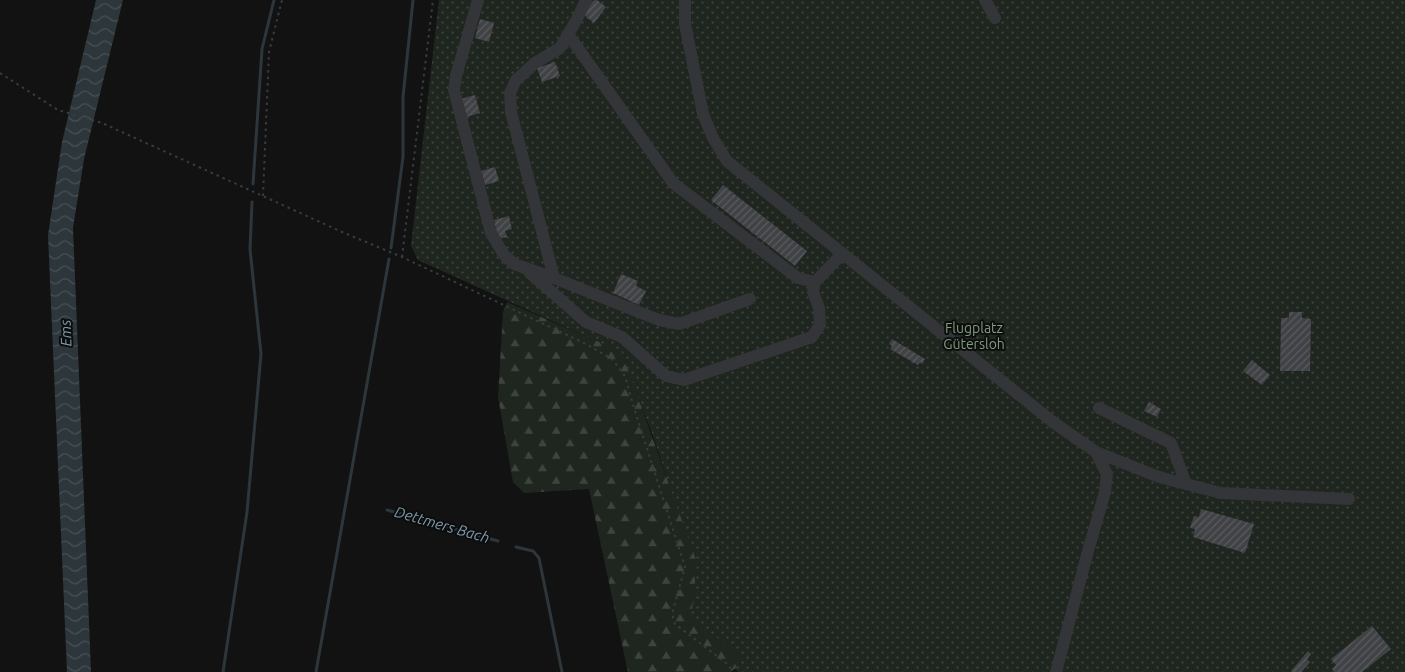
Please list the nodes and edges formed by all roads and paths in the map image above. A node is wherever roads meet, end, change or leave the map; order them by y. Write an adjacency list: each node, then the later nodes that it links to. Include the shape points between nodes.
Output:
1 (282, 0): 10 (path, via 269,52)
2 (433, 0): 12 (path)
3 (478, 0): 13 (lane, via 454,90 490,234 504,255)
4 (586, 0): 8 (lane)
5 (685, 0): 11 (lane, via 685,24 702,114 727,161)
6 (985, 0): 7 (lane)
7 (995, 18)
8 (568, 34): 14 (lane, via 560,48 535,63 516,80 510,92 511,112); 15 (lane, via 673,183 798,278)
9 (0, 73): 10 (path, via 58,110 102,123)
10 (263, 196): 12 (path)
11 (842, 254): 15 (lane); 18 (lane, via 1053,422)
12 (402, 257): 21 (path, via 612,359 625,376 685,567 672,614 675,624)
13 (525, 268): 14 (lane); 15 (lane, via 586,322 622,336 666,376 684,380 812,337 820,325 819,308 813,292)
14 (554, 278): 16 (lane, via 659,320 679,324)
15 (815, 282)
16 (750, 299)
17 (1099, 408): 19 (lane, via 1171,443)
18 (1096, 452): 19 (lane); 22 (lane, via 1107,474 1105,492)
19 (1186, 484): 20 (lane, via 1221,493)
20 (1349, 499)
21 (734, 672)
22 (1056, 672)

